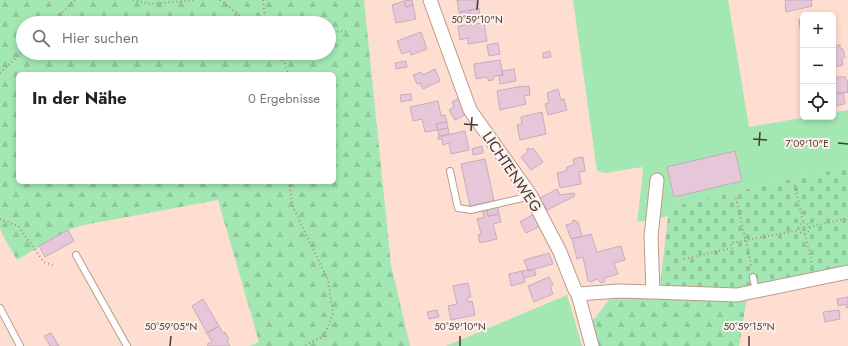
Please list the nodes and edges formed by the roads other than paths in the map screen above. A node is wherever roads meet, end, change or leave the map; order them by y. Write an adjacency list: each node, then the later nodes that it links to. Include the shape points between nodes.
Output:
1 (430, 0): 4 (street, LICHTENWEG, via 470,110)
2 (450, 171): 4 (lane, via 458,208 471,210)
3 (657, 180): 8 (street, via 651,237)
4 (531, 196): 10 (street, LICHTENWEG)
5 (76, 255): 13 (lane)
6 (848, 272): 9 (street)
7 (753, 277): 9 (lane)
8 (653, 292): 9 (street, via 737,295); 10 (street)
9 (756, 292)
10 (578, 294): 14 (street, LICHTENWEG)
11 (0, 308): 12 (lane)
12 (20, 346)
13 (127, 346)
14 (592, 346)

